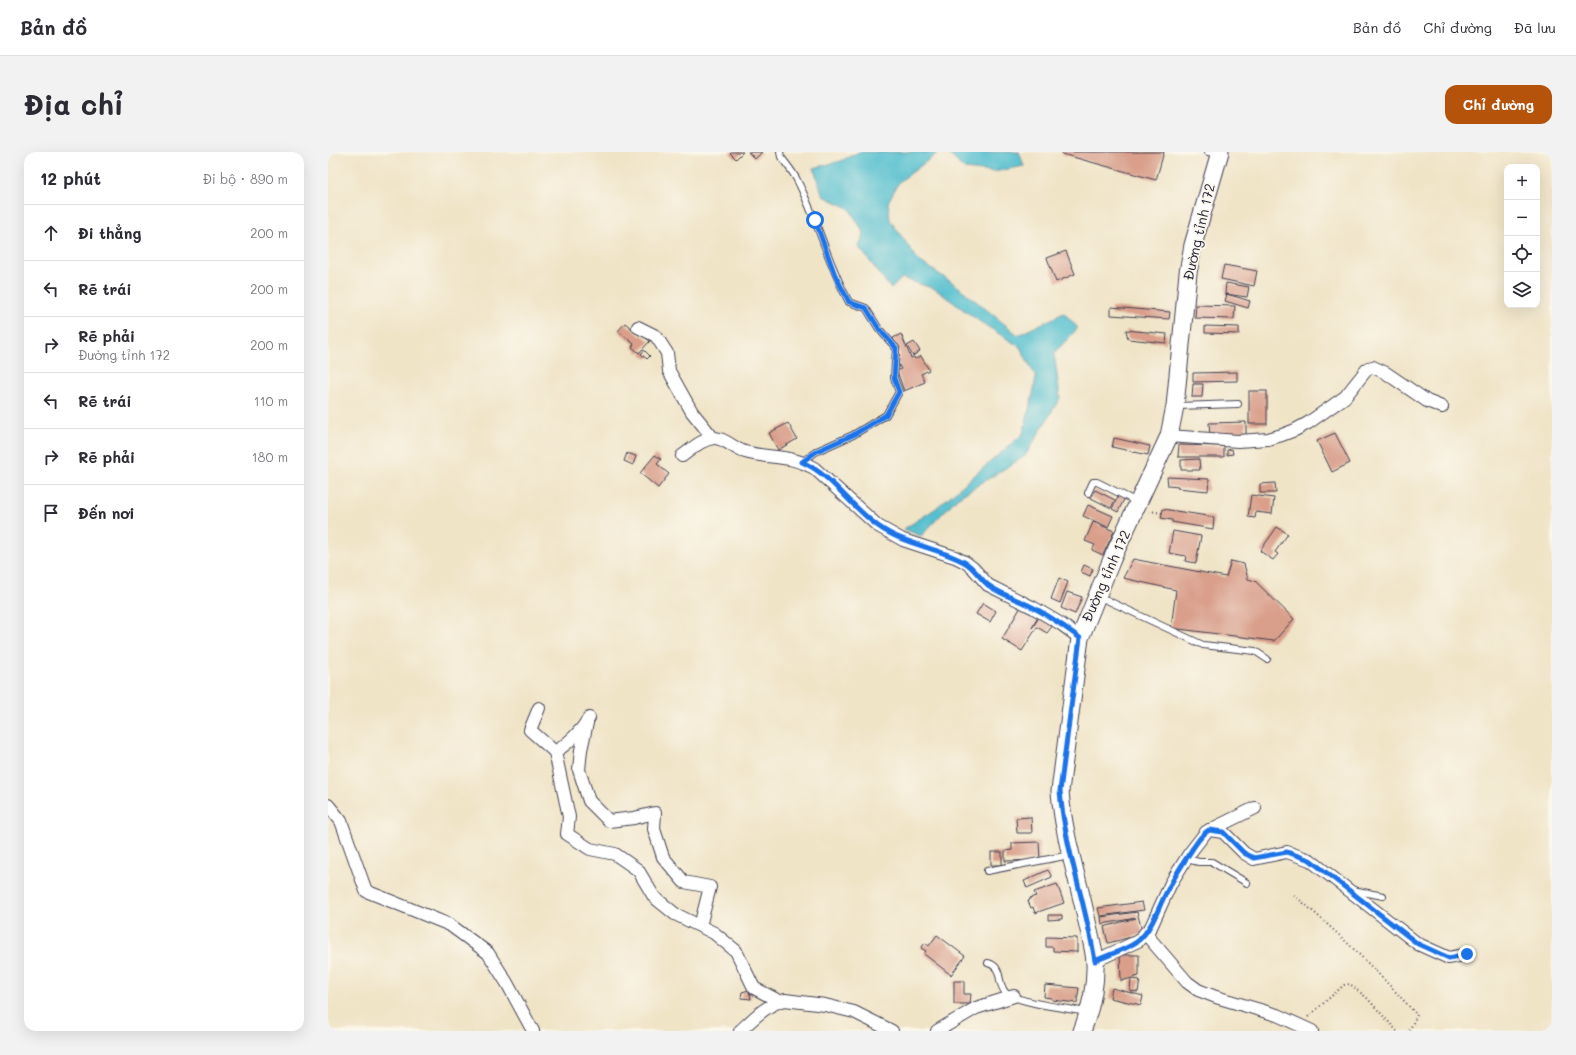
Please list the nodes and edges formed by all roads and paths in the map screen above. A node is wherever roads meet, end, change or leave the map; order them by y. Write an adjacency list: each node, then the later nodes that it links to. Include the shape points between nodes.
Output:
1 (780, 152): 10 (lane, via 798,181 835,275 849,302 866,308 879,329 896,348 894,378 899,392 886,415 853,435 817,451)
2 (1215, 153): 5 (main road, Đường tỉnh 172, via 1188,273)
3 (638, 326): 8 (street, via 656,336 667,353 669,371 692,412)
4 (1238, 404): 5 (lane)
5 (1175, 406): 7 (main road, Đường tỉnh 172)
6 (1442, 407): 7 (street, via 1427,401 1373,367 1368,368 1345,397 1308,423 1282,435 1268,439 1238,441)
7 (1169, 436): 12 (main road, Đường tỉnh 172)
8 (713, 438): 9 (street, via 703,441); 10 (street, via 718,438 745,452)
9 (682, 456)
10 (802, 462): 14 (street, via 814,468 878,526 903,540 965,562 988,585 1062,624)
11 (1088, 493): 12 (lane, via 1093,482 1097,482)
12 (1139, 503): 13 (main road, Đường tỉnh 172)
13 (1097, 595): 14 (main road, Đường tỉnh 172); 15 (lane, via 1203,645 1255,651)
14 (1080, 638): 21 (main road, Đường tỉnh 172, via 1060,791 1062,813)
15 (1267, 659)
16 (539, 708): 17 (street, via 530,730)
17 (555, 752): 28 (street, via 569,816 568,834 590,849 615,854 638,870 654,897 675,914); 28 (street, via 584,727 589,718 581,750 580,770 589,801 609,821 655,813 654,829 663,857 684,882 710,887)
18 (328, 805): 37 (street, via 341,821 366,891 450,925 488,953)
19 (1254, 808): 20 (street)
20 (1209, 830): 22 (street, via 1200,838); 25 (street, via 1223,832 1244,853 1254,858 1287,852 1310,860)
21 (1072, 854): 23 (lane); 31 (main road, Đường tỉnh 172)
22 (1186, 859): 24 (lane, via 1212,862); 29 (street)
23 (987, 871)
24 (1247, 883)
25 (1348, 888): 27 (lane); 30 (street, via 1418,944 1449,958)
26 (1294, 895): 44 (path, via 1361,956 1417,1015)
27 (1382, 896)
28 (700, 926): 34 (street, via 714,933 736,952 754,988)
29 (1145, 933): 31 (street, via 1131,945); 36 (street, via 1187,982 1198,990 1277,1015)
30 (1467, 954)
31 (1095, 961): 35 (main road, Đường tỉnh 172)
32 (988, 963): 33 (lane, via 994,964 1003,988)
33 (1014, 996): 35 (lane); 40 (street, via 976,1008)
34 (779, 1001): 38 (street, via 756,1015); 39 (street, via 825,1005 854,1012)
35 (1089, 1012): 41 (main road, Đường tỉnh 172)
36 (1299, 1025): 42 (street); 43 (path, via 1344,985 1350,984 1367,998)
37 (533, 1031)
38 (740, 1031)
39 (892, 1031)
40 (937, 1031)
41 (1082, 1031)
42 (1312, 1031)
43 (1397, 1031)
44 (1409, 1031)

